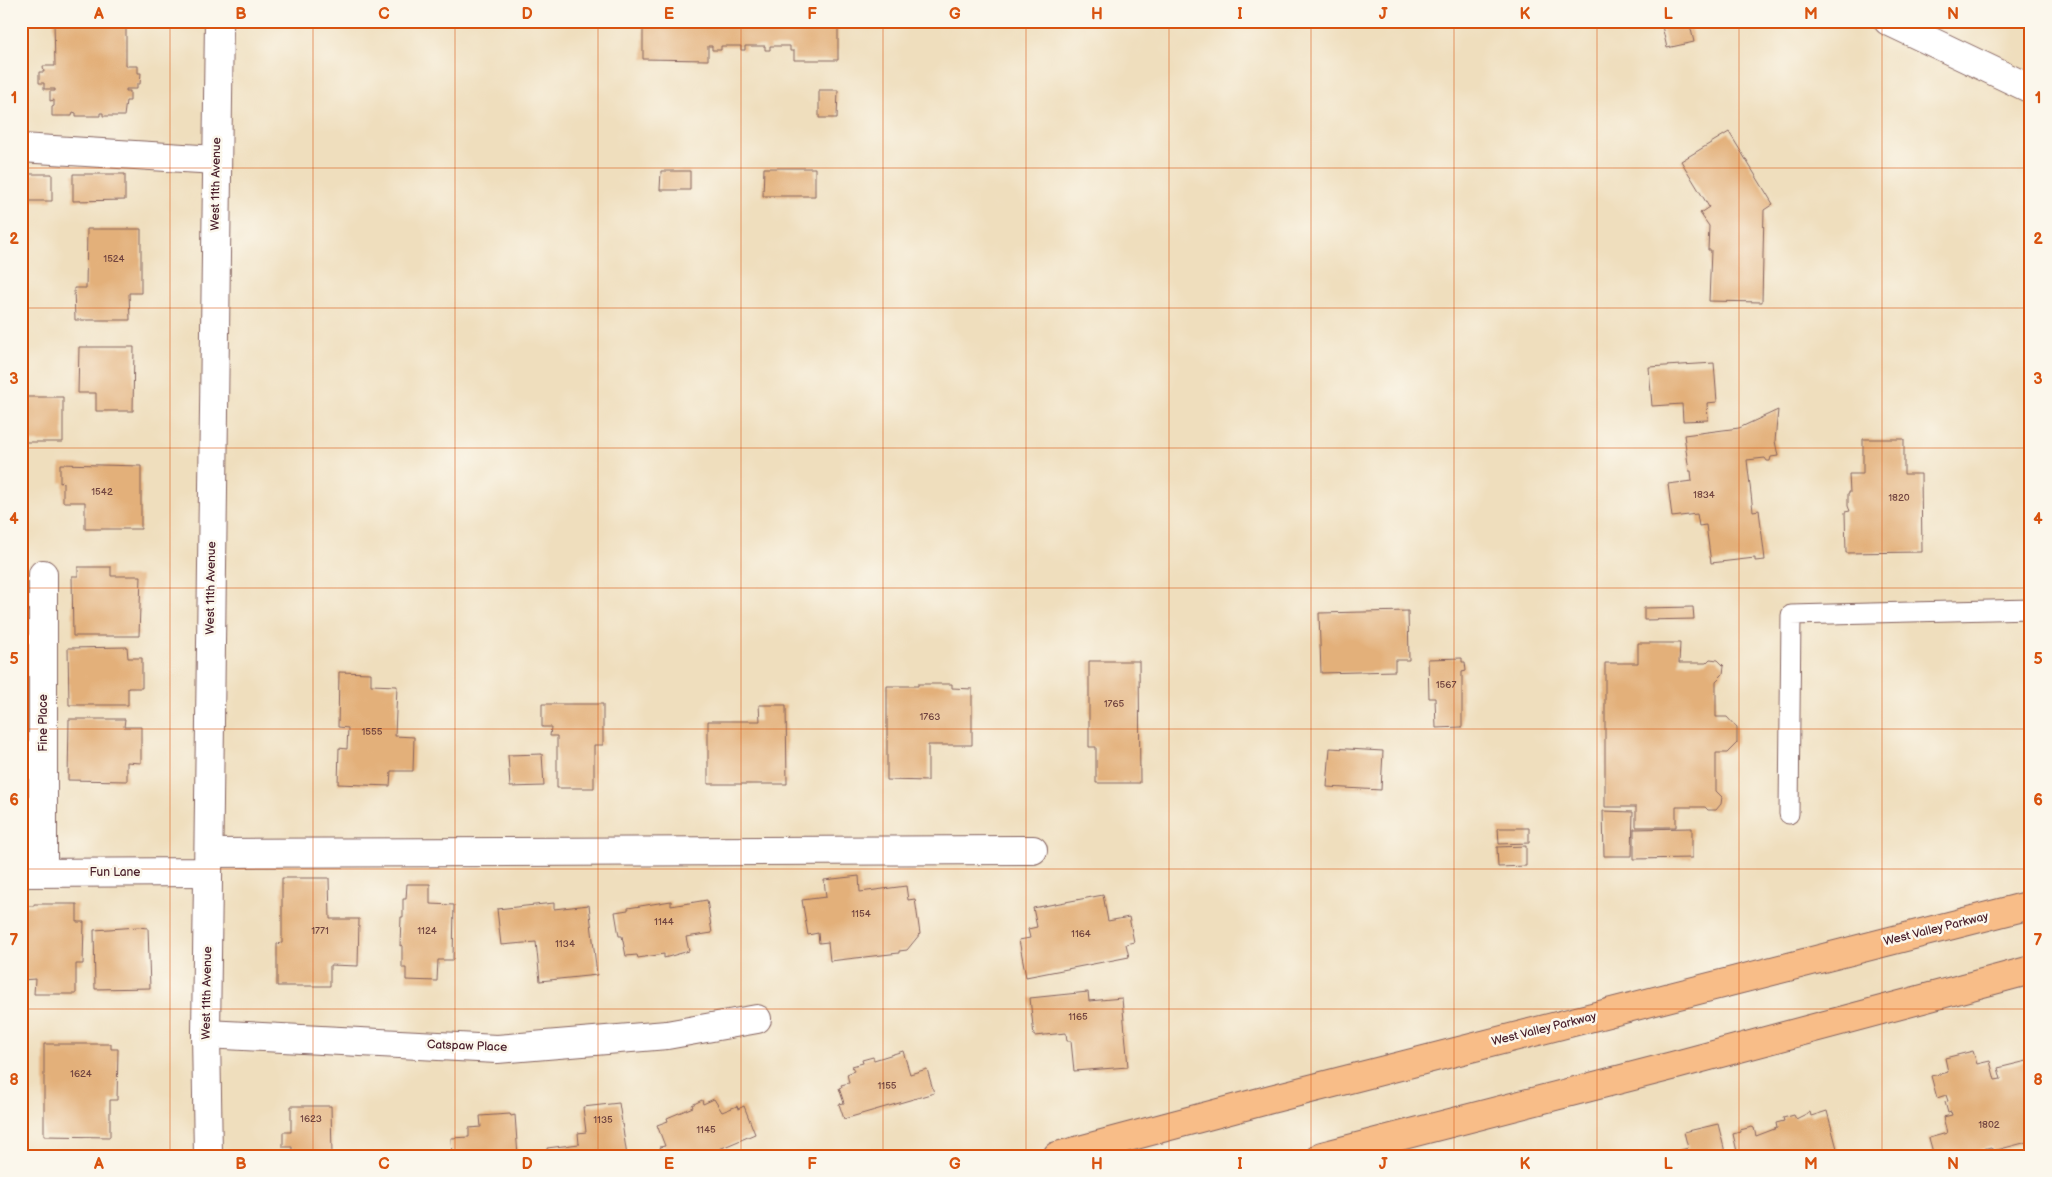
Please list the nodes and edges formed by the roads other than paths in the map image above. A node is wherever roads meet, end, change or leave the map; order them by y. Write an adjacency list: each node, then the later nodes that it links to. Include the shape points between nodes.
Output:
1 (219, 21): 5 (street, West 11th Avenue)
2 (1888, 21): 3 (street)
3 (2031, 89)
4 (21, 148): 5 (street)
5 (216, 160): 10 (street, West 11th Avenue)
6 (43, 574): 11 (street, Fine Place)
7 (2031, 610): 8 (lane, via 1791,616)
8 (1788, 814)
9 (1033, 850): 10 (street, Fun Lane)
10 (209, 863): 11 (street, Fun Lane); 15 (street, West 11th Avenue)
11 (32, 873)
12 (2031, 905): 17 (main road, West Valley Parkway)
13 (2031, 970): 18 (main road)
14 (757, 1019): 15 (street, Catspaw Place, via 667,1035 497,1049)
15 (206, 1034): 16 (street, West 11th Avenue)
16 (208, 1156)
17 (1057, 1156)
18 (1322, 1156)

